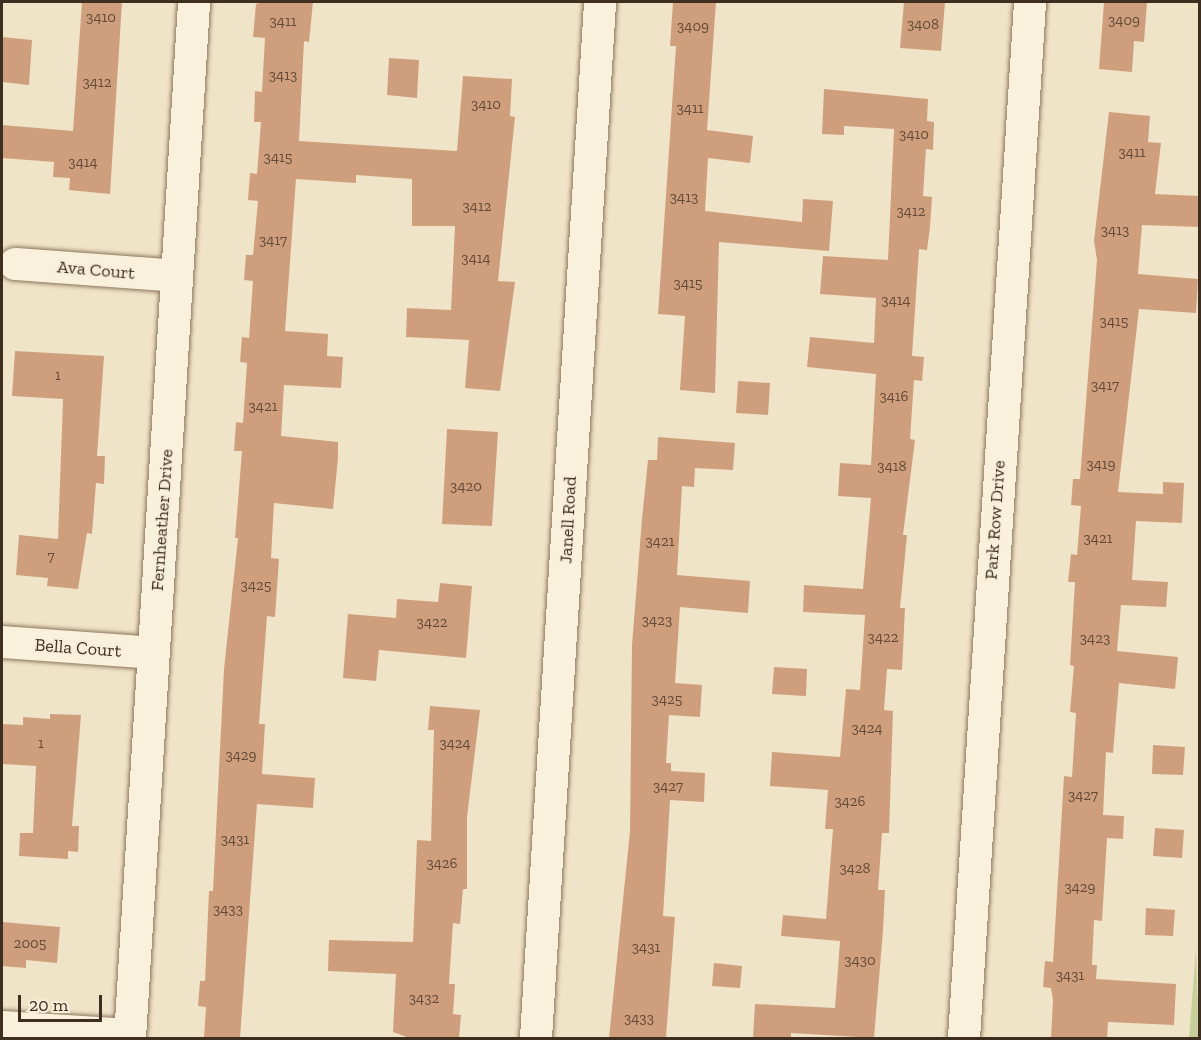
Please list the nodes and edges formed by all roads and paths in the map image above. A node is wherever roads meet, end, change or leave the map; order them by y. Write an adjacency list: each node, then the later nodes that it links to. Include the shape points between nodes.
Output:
1 (194, 2): 5 (street, Fernheather Drive)
2 (600, 2): 10 (street, Janell Road)
3 (1030, 2): 11 (street, Park Row Drive)
4 (15, 264): 5 (street, Ava Court)
5 (177, 276): 7 (street, Fernheather Drive)
6 (2, 642): 7 (street, Bella Court)
7 (154, 653): 9 (street, Fernheather Drive)
8 (2, 1027): 9 (street)
9 (130, 1037)
10 (536, 1038)
11 (963, 1038)

